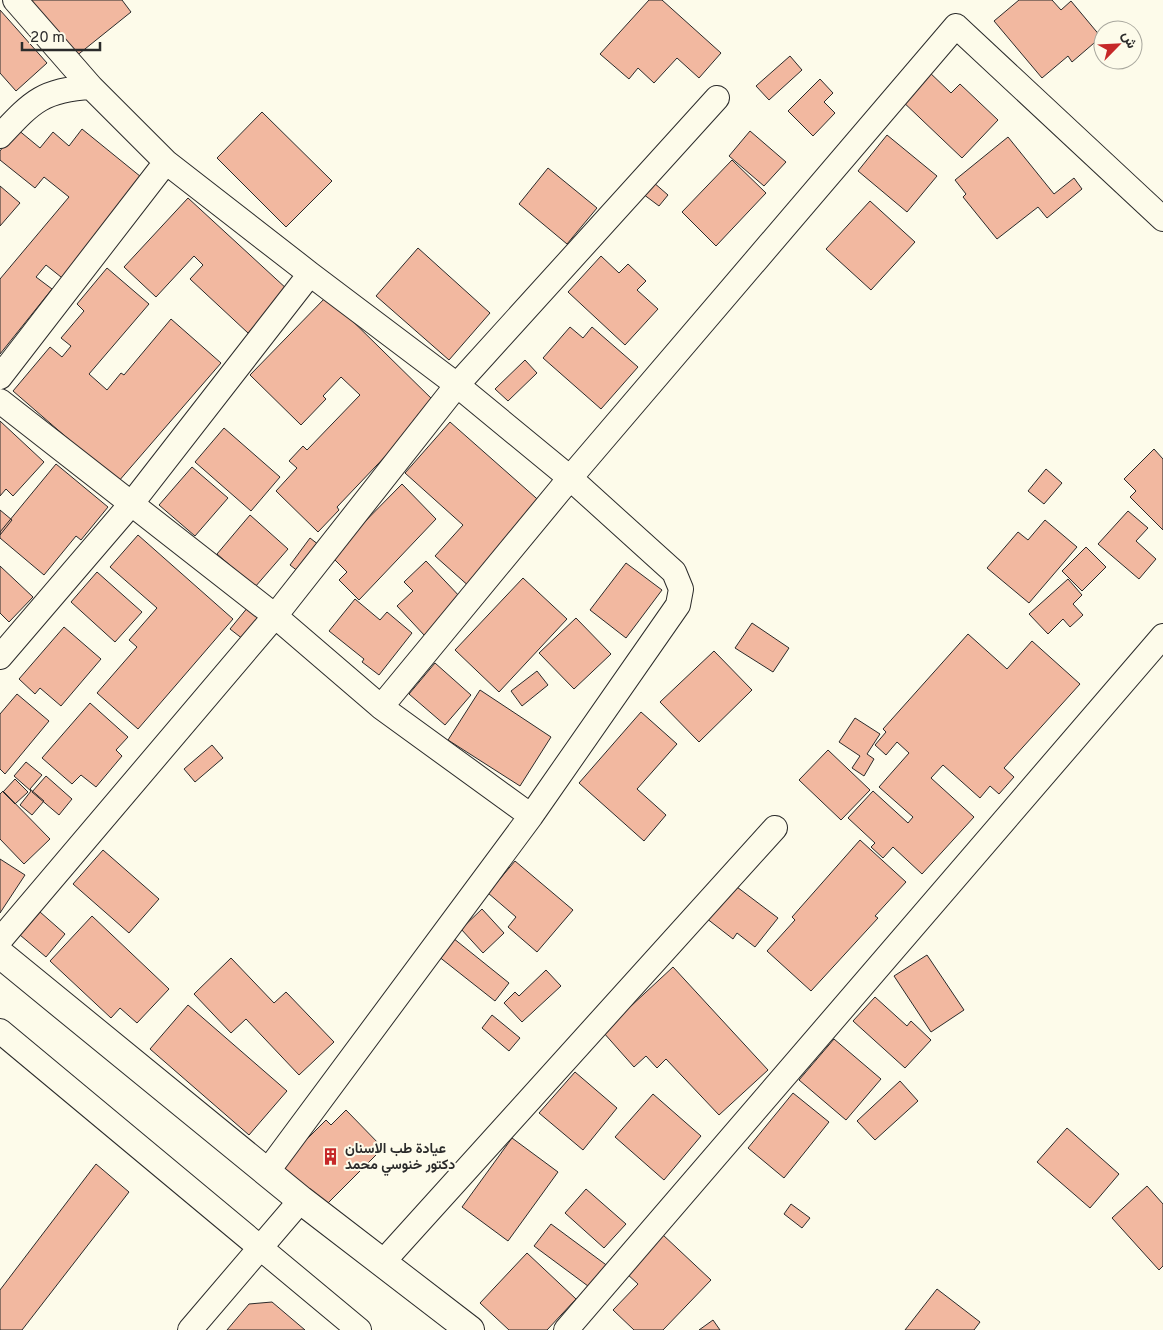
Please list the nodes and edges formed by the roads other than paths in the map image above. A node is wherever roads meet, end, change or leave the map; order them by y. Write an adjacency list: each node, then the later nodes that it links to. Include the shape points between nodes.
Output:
1 (15, 0): 2 (street)
2 (91, 87): 4 (street, via 45,96 26,108); 5 (street)
3 (717, 98): 9 (street)
4 (0, 136)
5 (166, 162): 7 (street); 8 (street)
6 (1163, 218): 11 (street, via 956,26)
7 (310, 274): 9 (street); 12 (street)
8 (0, 377)
9 (457, 385): 11 (street); 13 (street)
10 (0, 401): 12 (street)
11 (570, 478): 16 (street); 17 (street, via 674,572 681,590 678,605)
12 (132, 503): 13 (street); 15 (street)
13 (276, 616): 16 (street); 19 (street)
14 (1163, 636): 29 (street)
15 (0, 656)
16 (381, 707): 17 (street)
17 (531, 816): 22 (street)
18 (774, 828): 25 (street)
19 (0, 940)
20 (0, 954): 22 (main road)
21 (0, 1031): 24 (street)
22 (267, 1172): 23 (main road)
23 (301, 1200): 24 (street); 25 (main road)
24 (261, 1247): 26 (street); 27 (street)
25 (382, 1263): 28 (main road)
26 (190, 1330)
27 (359, 1330)
28 (470, 1330)
29 (566, 1330)

